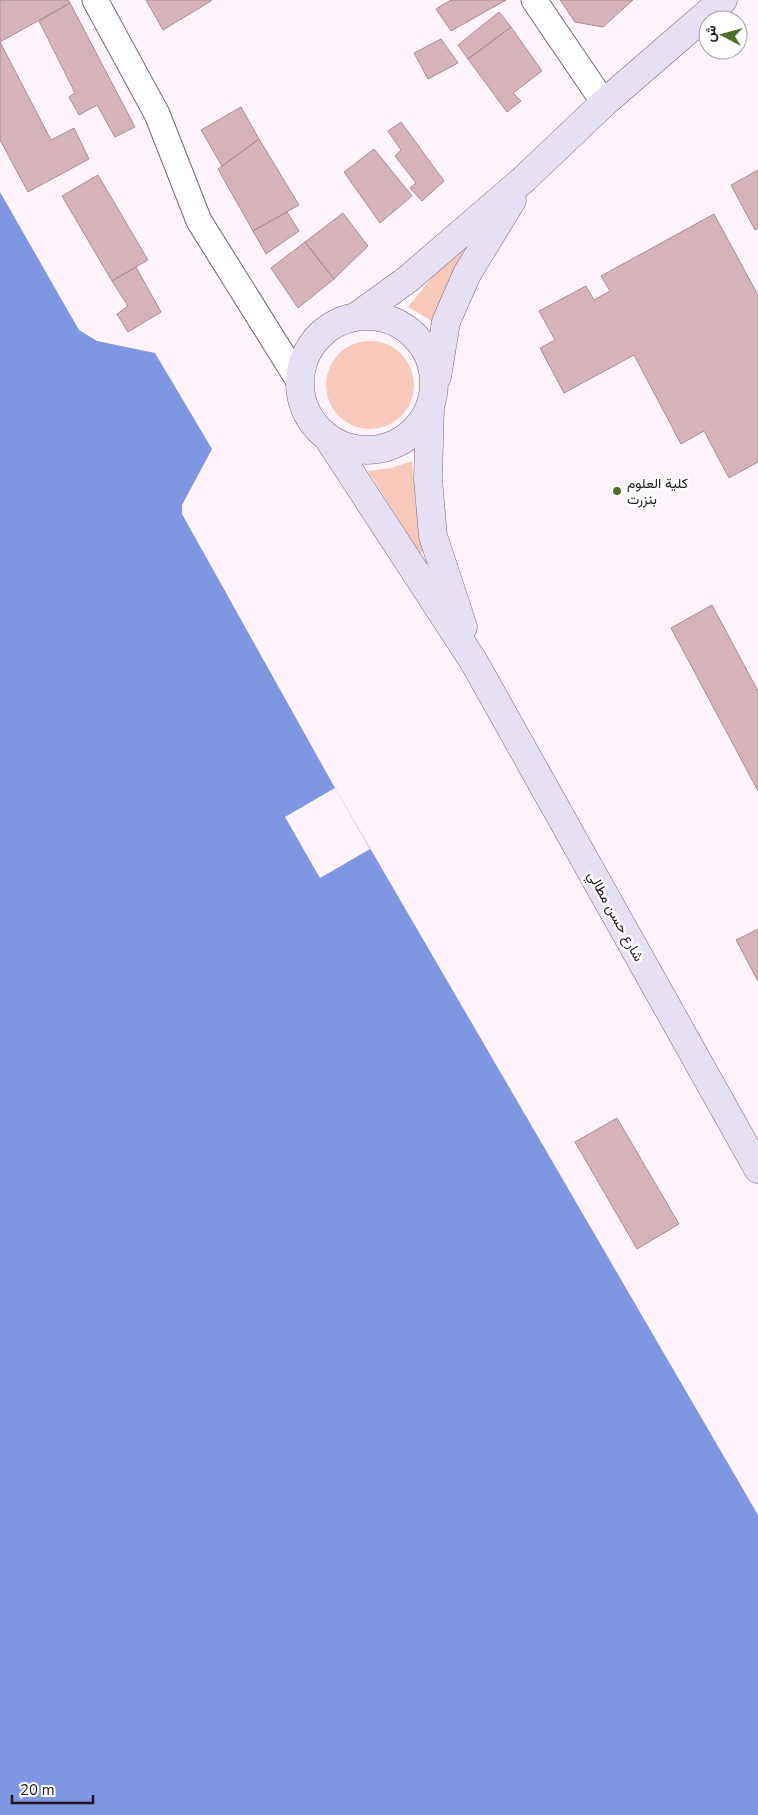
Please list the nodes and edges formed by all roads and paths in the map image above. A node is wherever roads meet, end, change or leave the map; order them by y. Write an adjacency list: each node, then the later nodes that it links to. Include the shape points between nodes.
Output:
1 (95, 0): 7 (street, via 157,114 199,221)
2 (534, 0): 4 (street)
3 (722, 0): 4 (street)
4 (604, 103): 5 (street)
5 (524, 179): 6 (street, via 408,279); 8 (street, via 467,274 446,322)
6 (357, 316): 7 (street, via 335,323 317,338 304,358); 8 (street, via 378,316 397,322 414,334 426,350 433,368)
7 (300, 381): 9 (street, via 302,403 312,423)
8 (433, 398): 9 (street, via 420,425 405,439 387,448 366,451 346,448); 10 (street, via 428,479 433,536)
9 (328, 438): 10 (street)
10 (474, 662): 11 (street, شارع حسن مطالي)
11 (754, 1152)

